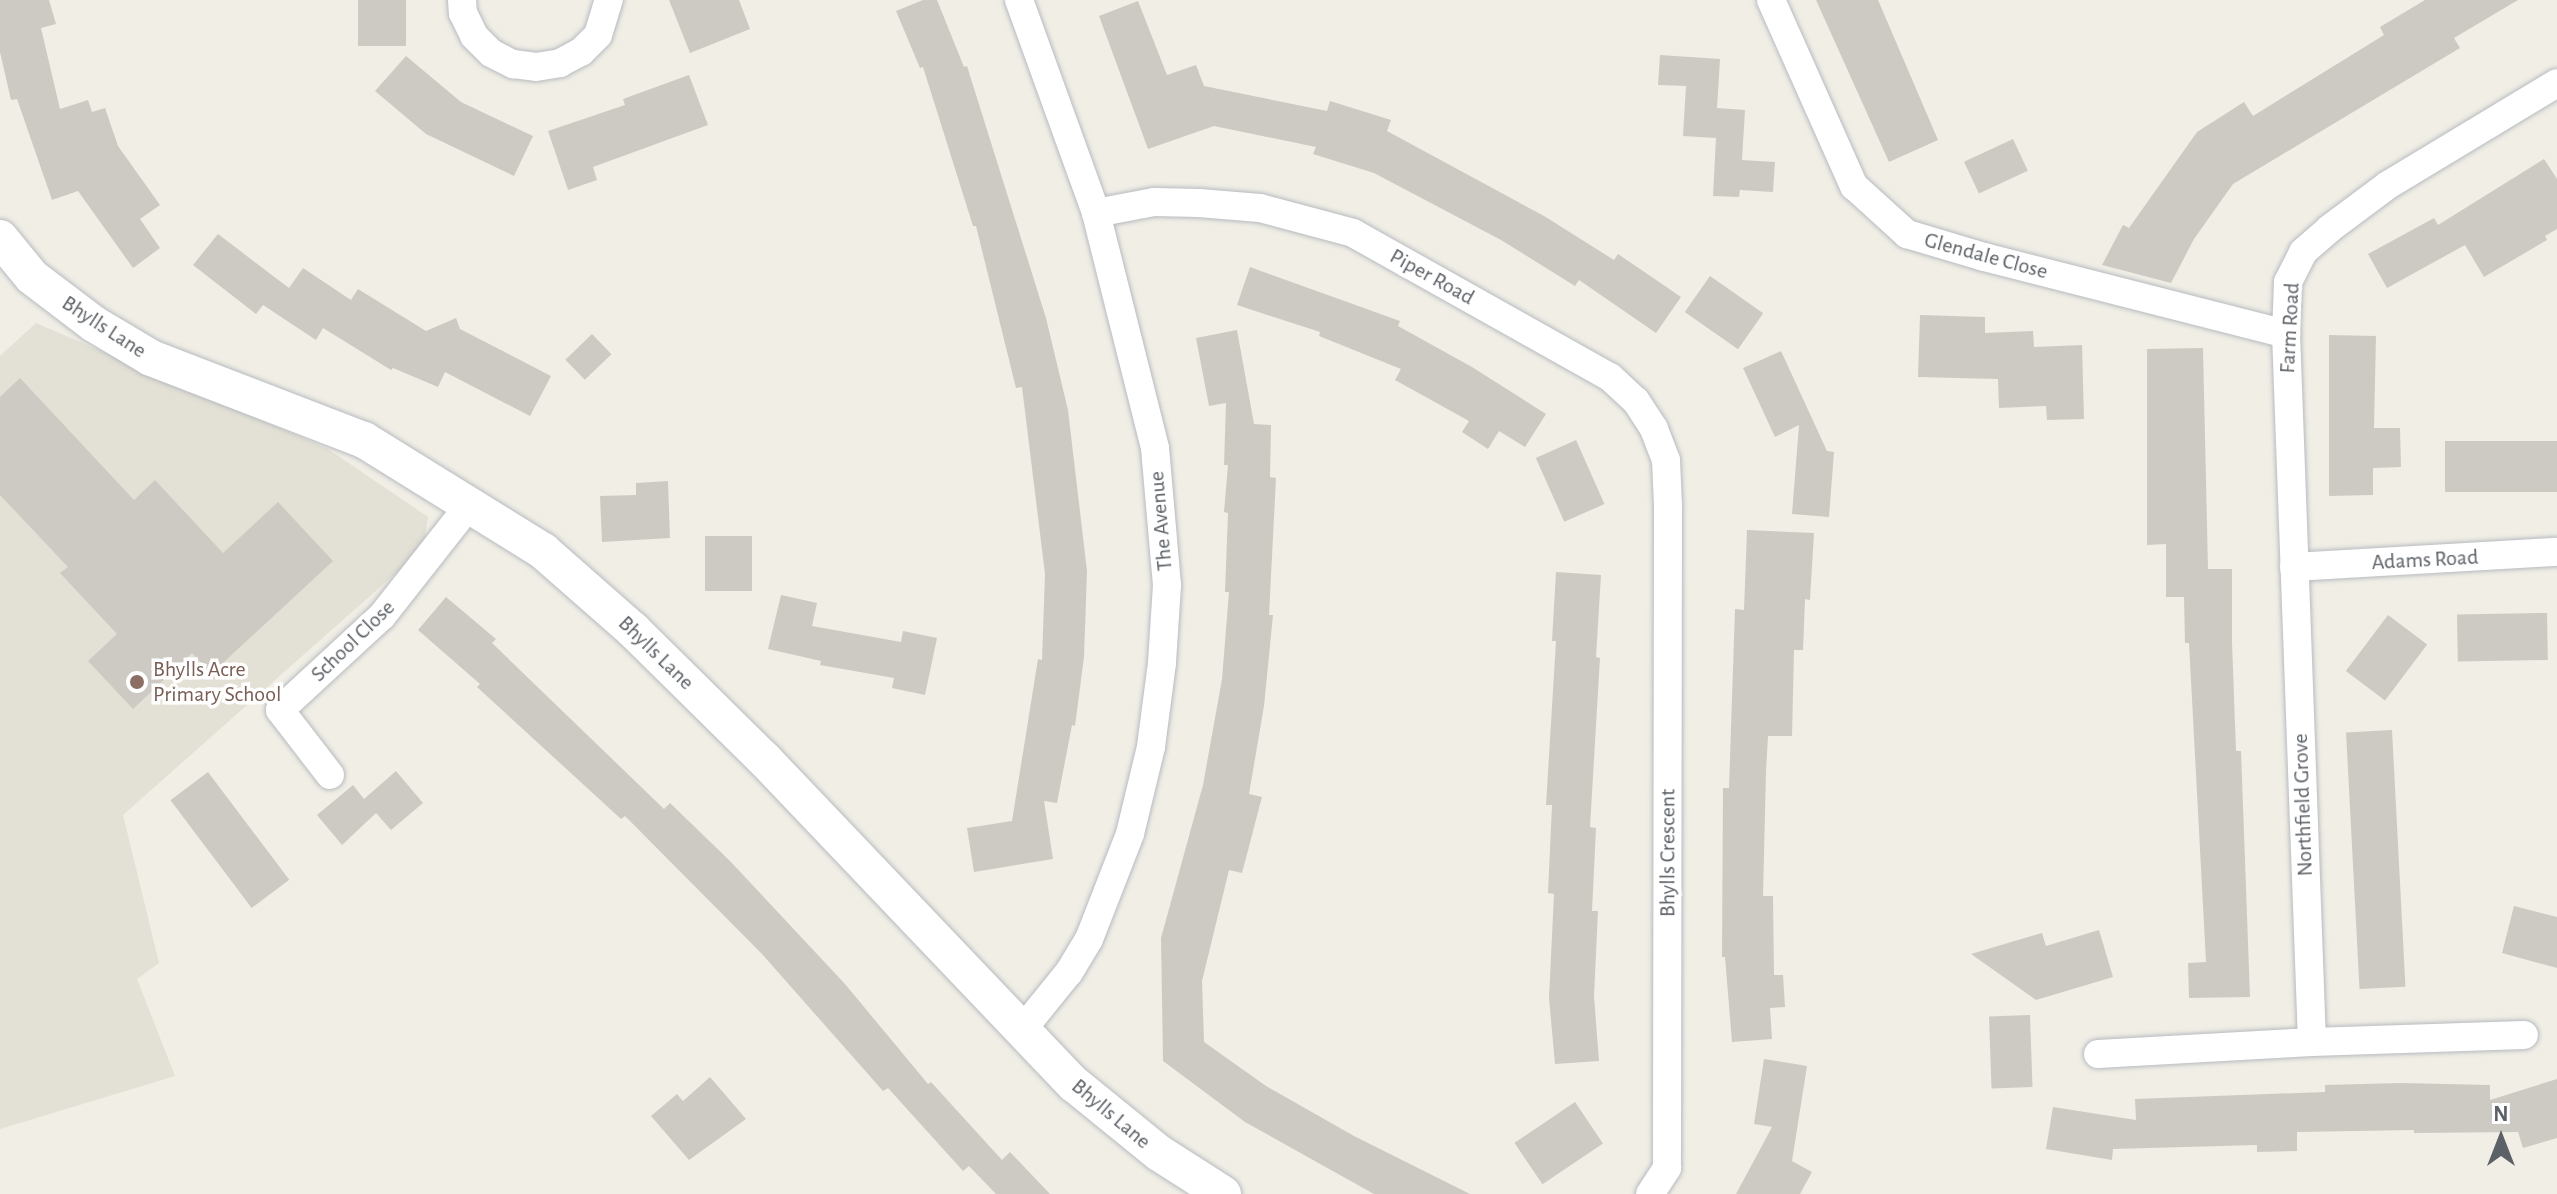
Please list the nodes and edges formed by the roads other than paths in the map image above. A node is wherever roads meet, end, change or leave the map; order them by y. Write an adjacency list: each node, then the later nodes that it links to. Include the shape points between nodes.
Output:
1 (462, 0): 2 (street, via 474,36 491,53 536,67 581,52 598,35)
2 (609, 0)
3 (1019, 0): 6 (street, The Avenue)
4 (1771, 0): 8 (street, Glendale Close, via 1854,186 1907,234)
5 (2557, 83): 8 (street, Farm Road, via 2388,185 2303,252 2288,282)
6 (1096, 213): 10 (street, Piper Road, via 1154,202 1199,203 1260,208 1353,233 1610,377 1636,401 1654,429 1666,460); 14 (street, The Avenue, via 1155,448 1167,585 1162,663 1151,747 1107,900 1069,972)
7 (0, 238): 9 (street, Bhylls Lane, via 32,277 151,358 364,440)
8 (2286, 334): 12 (street, Farm Road)
9 (471, 503): 13 (street, School Close, via 382,616 280,710); 14 (street, Bhylls Lane, via 543,551 633,630)
10 (1668, 506): 19 (street, Bhylls Crescent, via 1667,1168)
11 (2557, 552): 12 (street, Adams Road)
12 (2294, 567): 16 (street, Northfield Grove)
13 (330, 775)
14 (1023, 1029): 18 (street, Bhylls Lane, via 1114,1120)
15 (2524, 1035): 16 (street)
16 (2312, 1042): 17 (street)
17 (2098, 1054)
18 (1223, 1194)
19 (1650, 1194)

